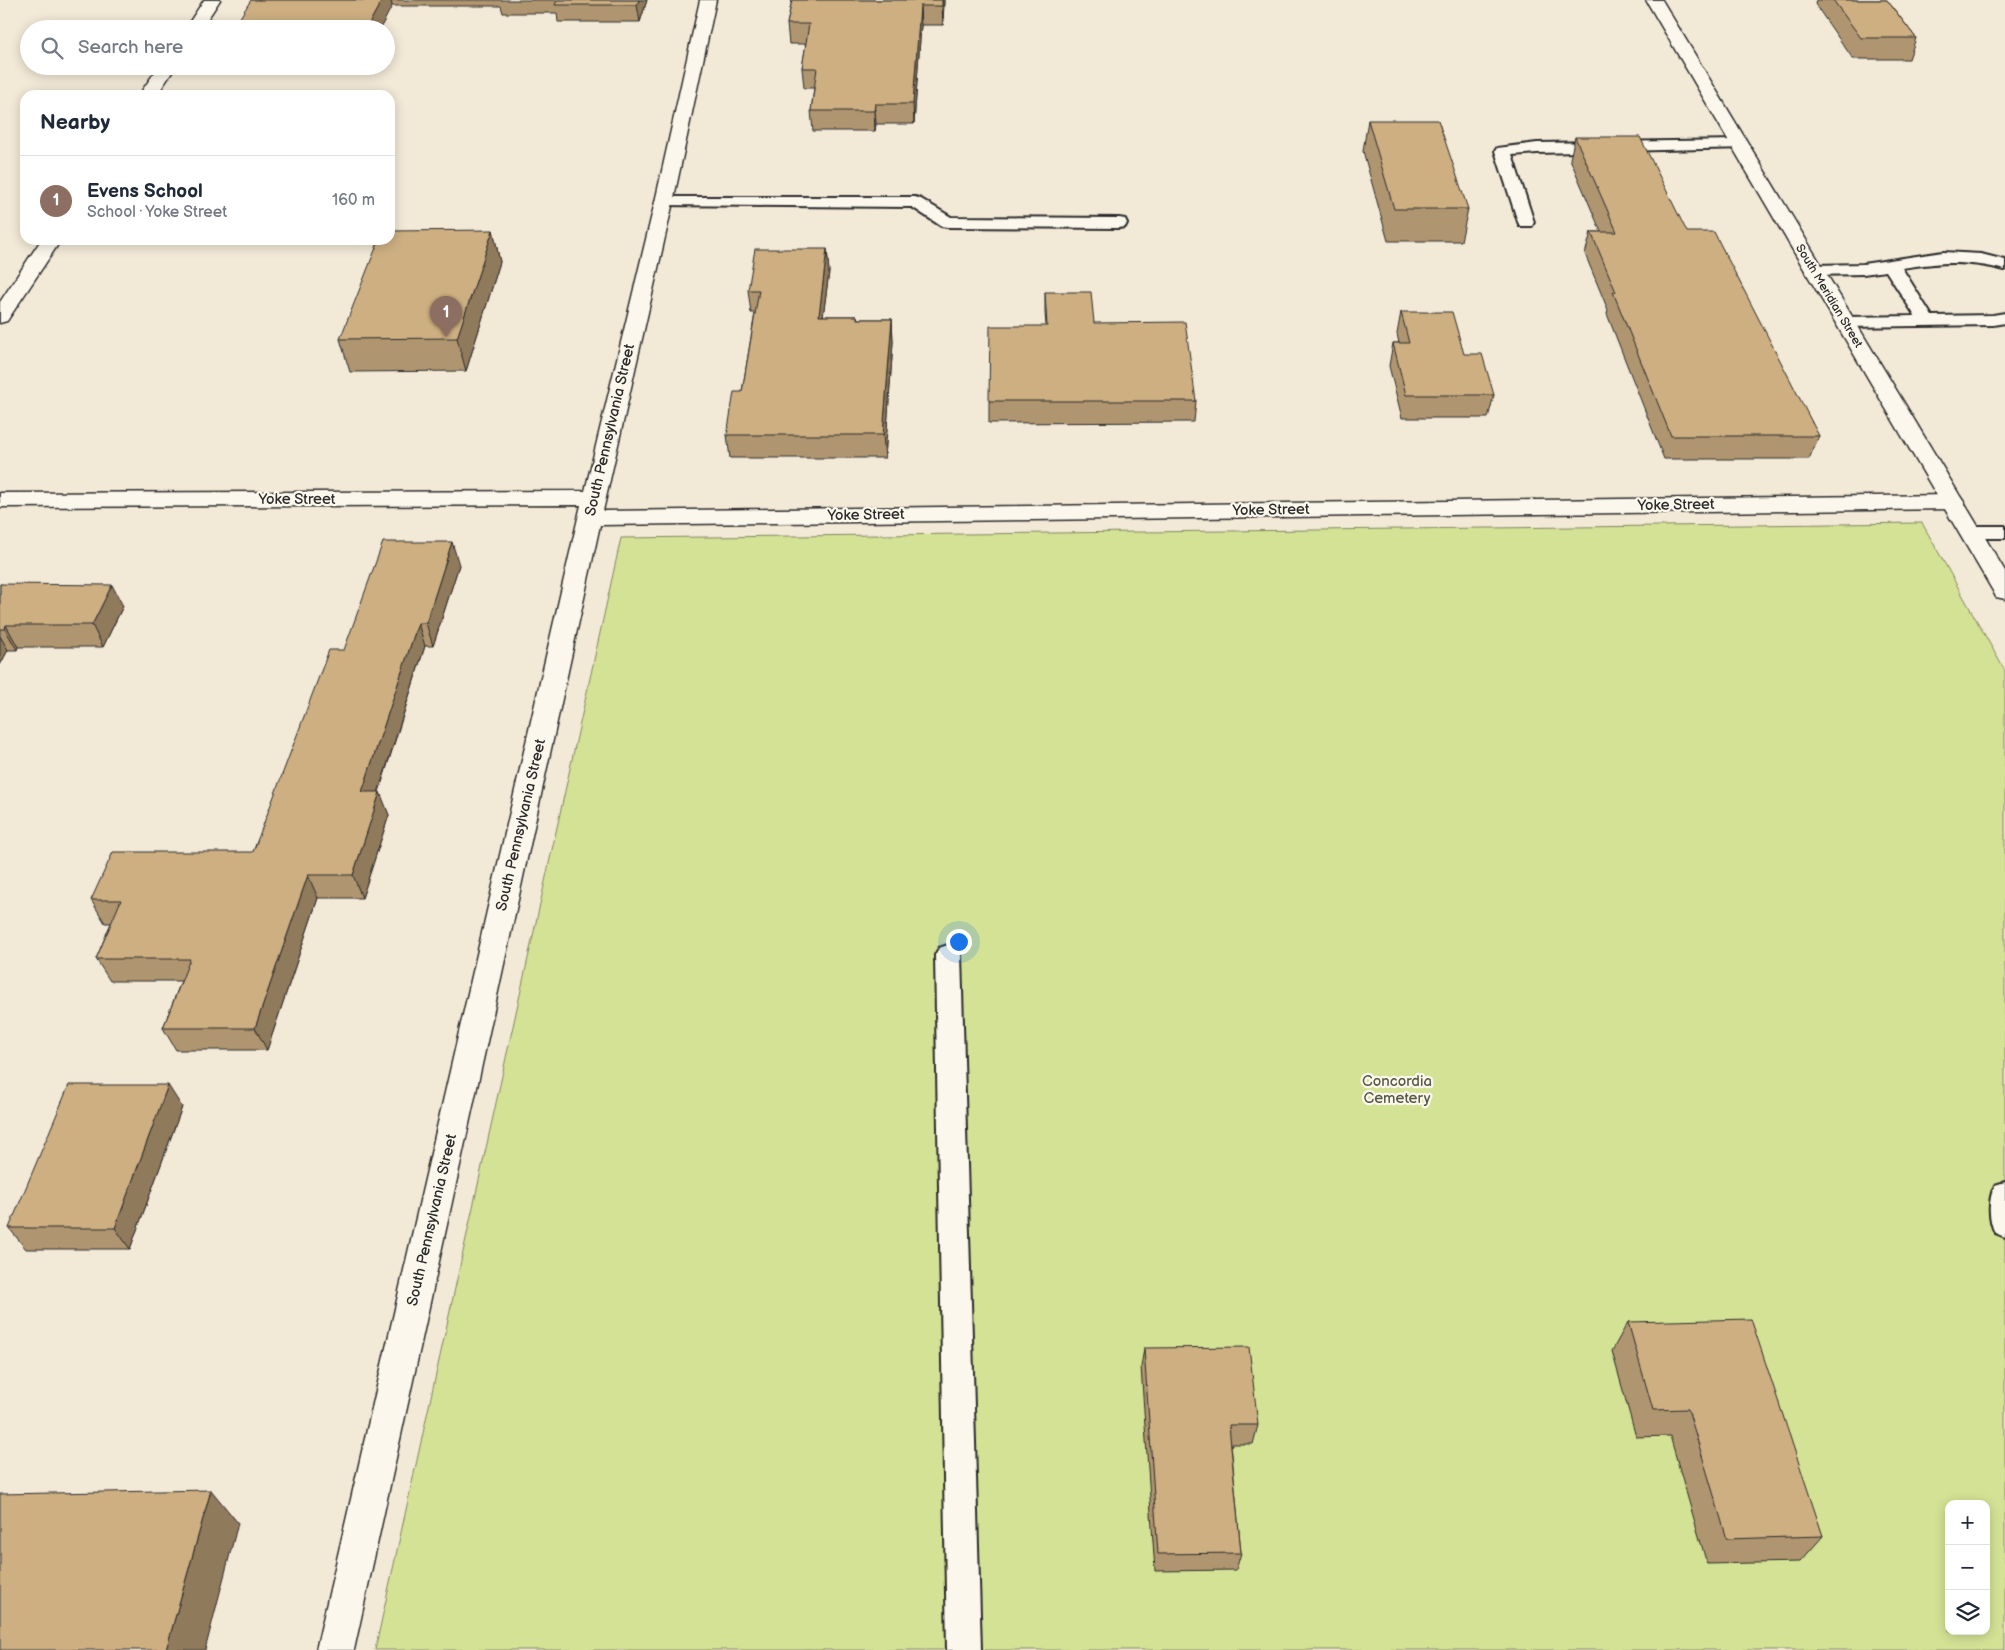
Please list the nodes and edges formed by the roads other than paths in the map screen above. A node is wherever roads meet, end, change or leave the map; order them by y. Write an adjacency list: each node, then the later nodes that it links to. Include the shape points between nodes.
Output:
1 (212, 0): 4 (street)
2 (708, 0): 8 (street, South Pennsylvania Street)
3 (1654, 0): 7 (street, South Meridian Street)
4 (198, 20)
5 (162, 75): 6 (street)
6 (151, 90)
7 (1740, 145): 9 (lane, via 1503,151); 14 (street, South Meridian Street)
8 (664, 202): 10 (lane, via 915,202 947,222); 21 (street, South Pennsylvania Street)
9 (1526, 222)
10 (1119, 223)
11 (48, 245): 15 (street)
12 (1891, 265): 13 (lane, via 1943,258 1981,259); 14 (lane); 17 (lane)
13 (2005, 265)
14 (1814, 270): 18 (street, South Meridian Street)
15 (0, 317)
16 (2005, 318): 17 (lane)
17 (1927, 321): 18 (lane)
18 (1845, 322): 20 (street, South Meridian Street)
19 (0, 500): 21 (street, Yoke Street)
20 (1952, 502): 21 (street, Yoke Street); 22 (street, South Meridian Street)
21 (592, 508): 28 (street, South Pennsylvania Street)
22 (1970, 532): 23 (lane); 24 (street, South Meridian Street)
23 (2005, 532)
24 (2005, 591)
25 (948, 955): 29 (lane)
26 (2005, 1194): 27 (lane)
27 (2005, 1224)
28 (336, 1650)
29 (964, 1650)

